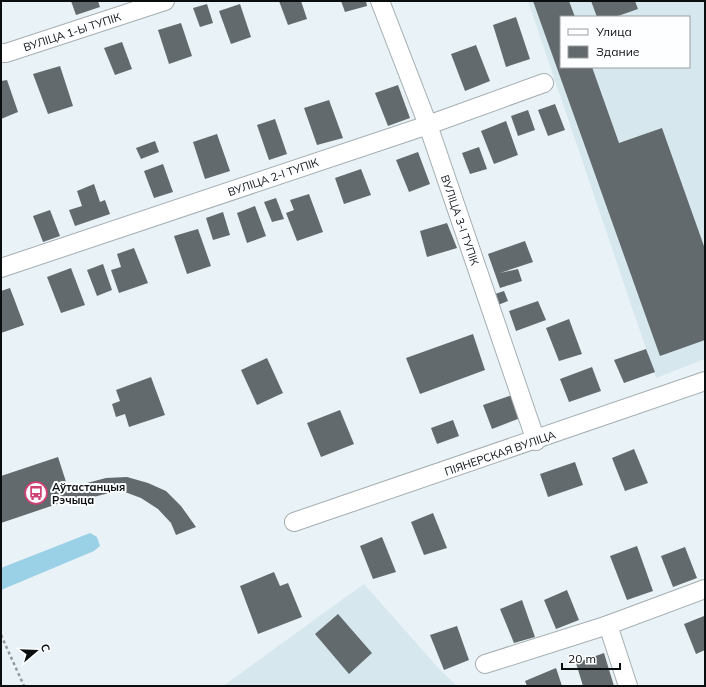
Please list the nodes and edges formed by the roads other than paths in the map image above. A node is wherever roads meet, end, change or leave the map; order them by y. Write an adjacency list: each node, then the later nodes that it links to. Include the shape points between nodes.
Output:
1 (165, 1): 3 (street, ВУЛІЦА 1-Ы ТУПІК, via 6,54)
2 (380, 1): 5 (street, ВУЛІЦА 3-І ТУПІК)
3 (1, 53)
4 (544, 83): 5 (street, ВУЛІЦА 2-І ТУПІК)
5 (428, 125): 6 (street, ВУЛІЦА 2-І ТУПІК); 8 (street, ВУЛІЦА 3-І ТУПІК)
6 (1, 268)
7 (705, 381): 8 (street, ПІЯНЕРСКАЯ ВУЛІЦА)
8 (536, 441): 9 (street, ПІЯНЕРСКАЯ ВУЛІЦА)
9 (294, 522)
10 (705, 589): 11 (street)
11 (608, 625): 12 (street); 13 (street)
12 (485, 664)
13 (628, 686)

